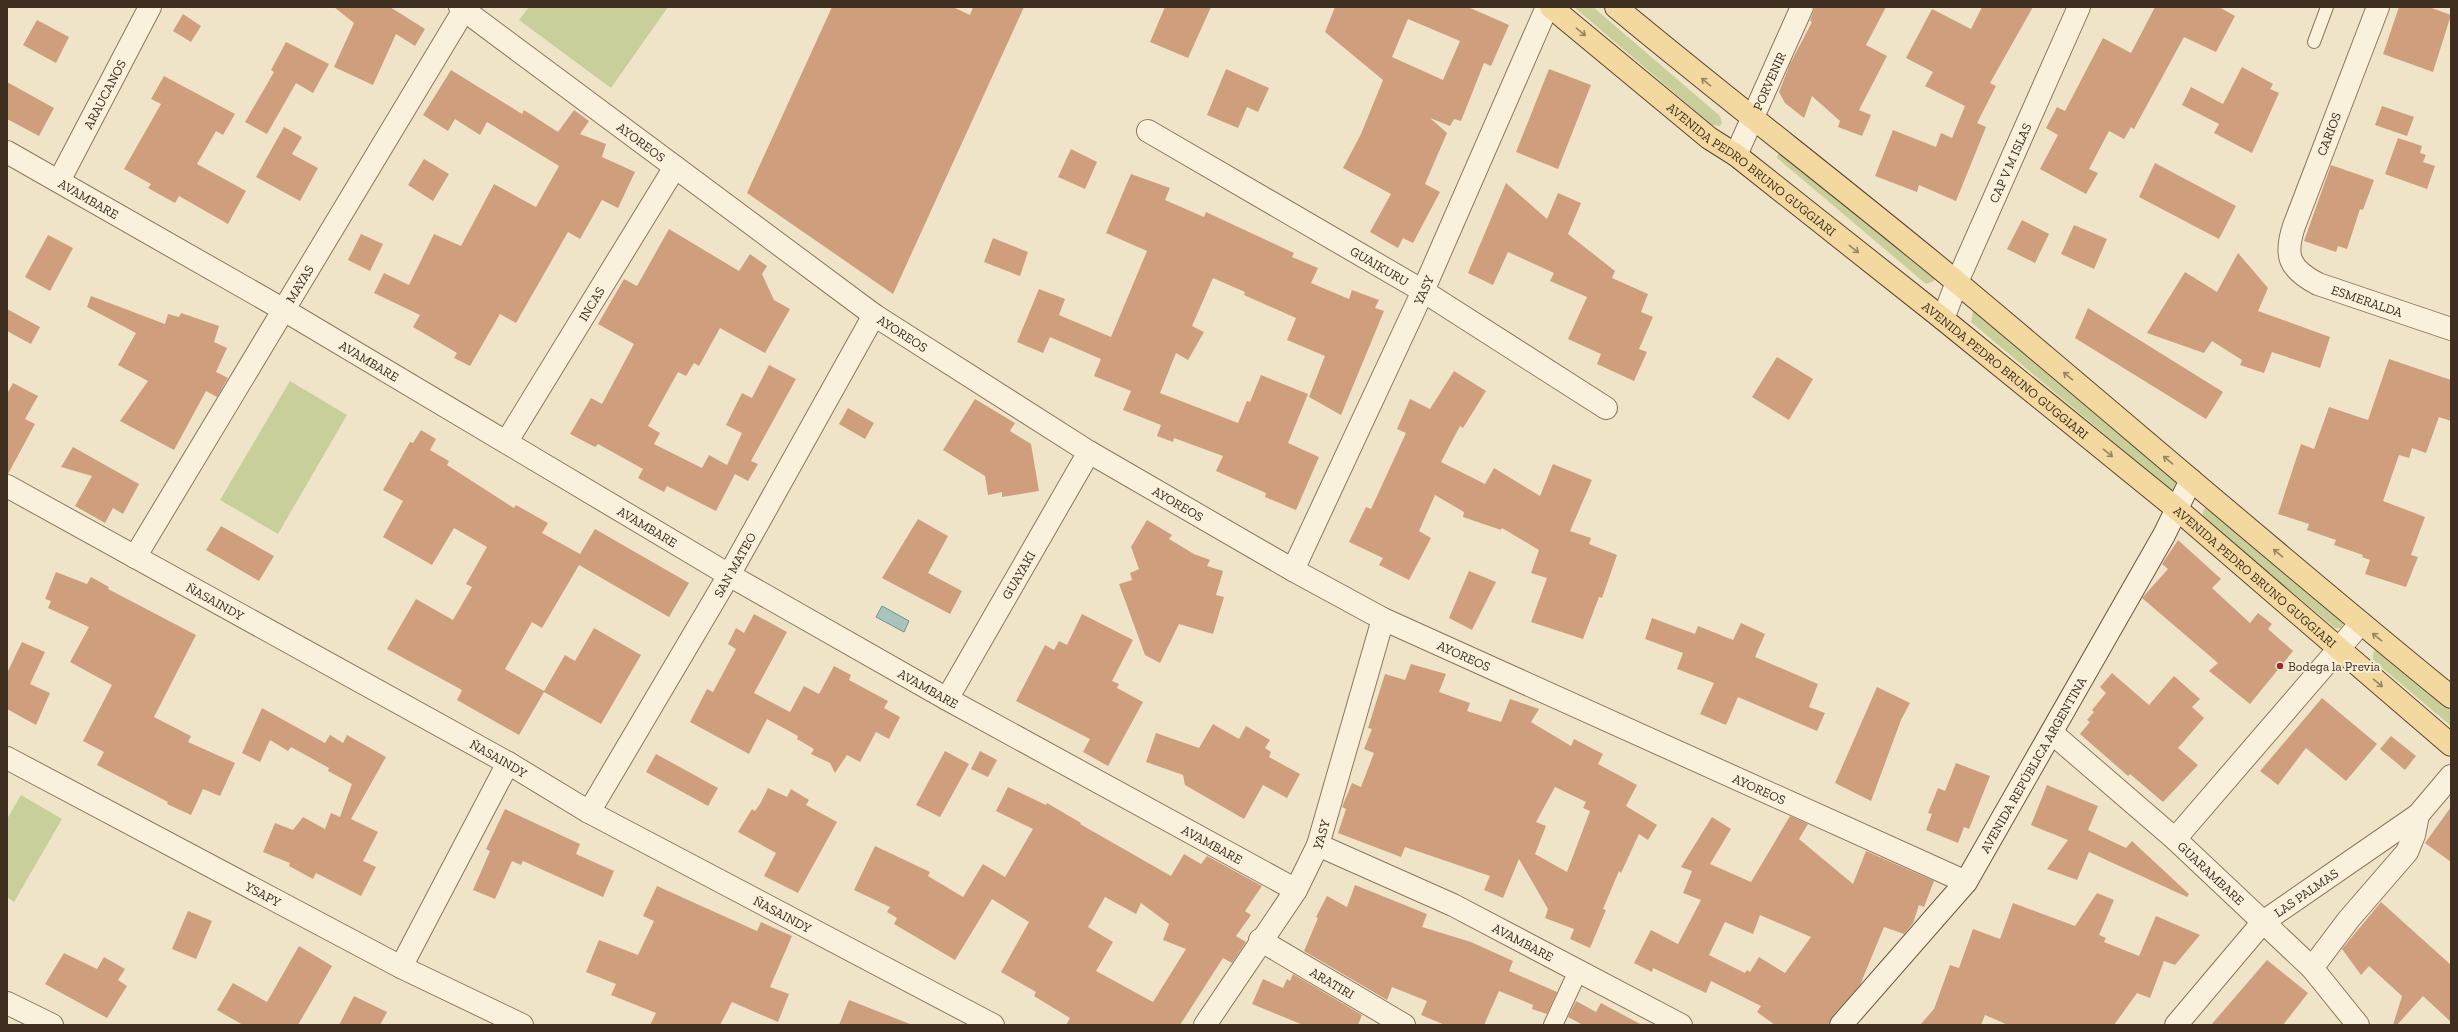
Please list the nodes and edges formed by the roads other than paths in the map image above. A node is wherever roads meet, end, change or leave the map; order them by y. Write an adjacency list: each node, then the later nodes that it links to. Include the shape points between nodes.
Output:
1 (150, 7): 16 (street, ARAUCANOS)
2 (1547, 7): 19 (street, YASY)
3 (1551, 7): 14 (main road, AVENIDA PEDRO BRUNO GUGGIARI, one-way to 14, via 1709,138)
4 (1616, 7): 11 (main road, one-way to 4)
5 (1802, 7): 11 (street, PORVENIR)
6 (2079, 7): 18 (street, CAP V M ISLAS)
7 (2327, 7): 10 (lane)
8 (2378, 7): 17 (street, CARIOS, via 2294,226 2288,245)
9 (462, 9): 15 (street, AYOREOS); 20 (street, MAYAS)
10 (2314, 42)
11 (1752, 118): 14 (street, PORVENIR); 18 (main road)
12 (1148, 131): 19 (street, GUAIKURU)
13 (7, 152): 16 (street, AVAMBARE)
14 (1736, 155): 22 (main road, AVENIDA PEDRO BRUNO GUGGIARI, one-way to 22)
15 (675, 167): 21 (street, AYOREOS); 25 (street, INCAS)
16 (59, 181): 20 (street, AVAMBARE)
17 (2291, 261): 23 (street, ESMERALDA, via 2304,277 2318,284)
18 (1957, 282): 22 (street, CAP V M ISLAS); 27 (main road, one-way to 18)
19 (1423, 291): 24 (street, GUAIKURU); 31 (street, YASY)
20 (284, 310): 25 (street, AVAMBARE); 30 (street, MAYAS)
21 (874, 315): 26 (street, AYOREOS); 32 (street, SAN MATEO)
22 (1943, 319): 29 (main road, AVENIDA PEDRO BRUNO GUGGIARI, one-way to 29)
23 (2451, 329)
24 (1606, 408)
25 (507, 441): 32 (street, AVAMBARE)
26 (1089, 452): 31 (street, AYOREOS); 37 (street, GUAYAKI)
27 (2191, 480): 29 (street, AVENIDA REPÚBLICA ARGENTINA); 34 (main road, one-way to 27)
28 (8, 488): 30 (street, ÑASAINDY)
29 (2178, 510): 35 (main road, AVENIDA PEDRO BRUNO GUGGIARI); 38 (street, AVENIDA REPÚBLICA ARGENTINA)
30 (135, 557): 41 (street, ÑASAINDY)
31 (1293, 570): 33 (street, AYOREOS)
32 (729, 575): 37 (street, AVAMBARE); 43 (street, SAN MATEO)
33 (1383, 619): 46 (street, YASY); 47 (street, AYOREOS)
34 (2361, 623): 35 (street); 36 (main road, one-way to 34)
35 (2337, 649): 39 (main road, AVENIDA PEDRO BRUNO GUGGIARI, one-way to 39); 45 (street)
36 (2451, 696)
37 (947, 699): 48 (street, AVAMBARE)
38 (2052, 733): 45 (street, GUARAMBARE); 47 (street, AVENIDA REPÚBLICA ARGENTINA)
39 (2451, 745)
40 (7, 758): 51 (street, YSAPY)
41 (508, 763): 43 (street, ÑASAINDY); 51 (street)
42 (2451, 776): 44 (street, LAS PALMAS)
43 (589, 812): 57 (street, ÑASAINDY)
44 (2418, 815): 49 (street, LAS PALMAS); 52 (street, via 2407,852)
45 (2175, 839): 49 (street, GUARAMBARE)
46 (1318, 845): 48 (street, YASY); 53 (street, AVAMBARE, via 1453,905)
47 (1966, 882): 62 (street, AVENIDA REPÚBLICA ARGENTINA)
48 (1296, 890): 50 (street, YASY)
49 (2264, 922): 52 (street, GUARAMBARE); 63 (street, LAS PALMAS)
50 (1260, 940): 58 (street, YASY); 59 (street, ARATIRI)
51 (401, 966): 56 (street, YSAPY)
52 (2312, 968): 64 (street, GUARAMBARE)
53 (1578, 971): 60 (street); 61 (street, AVAMBARE)
54 (7, 1003): 55 (street)
55 (52, 1025)
56 (522, 1025)
57 (993, 1025)
58 (1205, 1025)
59 (1404, 1025)
60 (1552, 1025)
61 (1680, 1025)
62 (1842, 1025)
63 (2176, 1025)
64 (2358, 1025)

